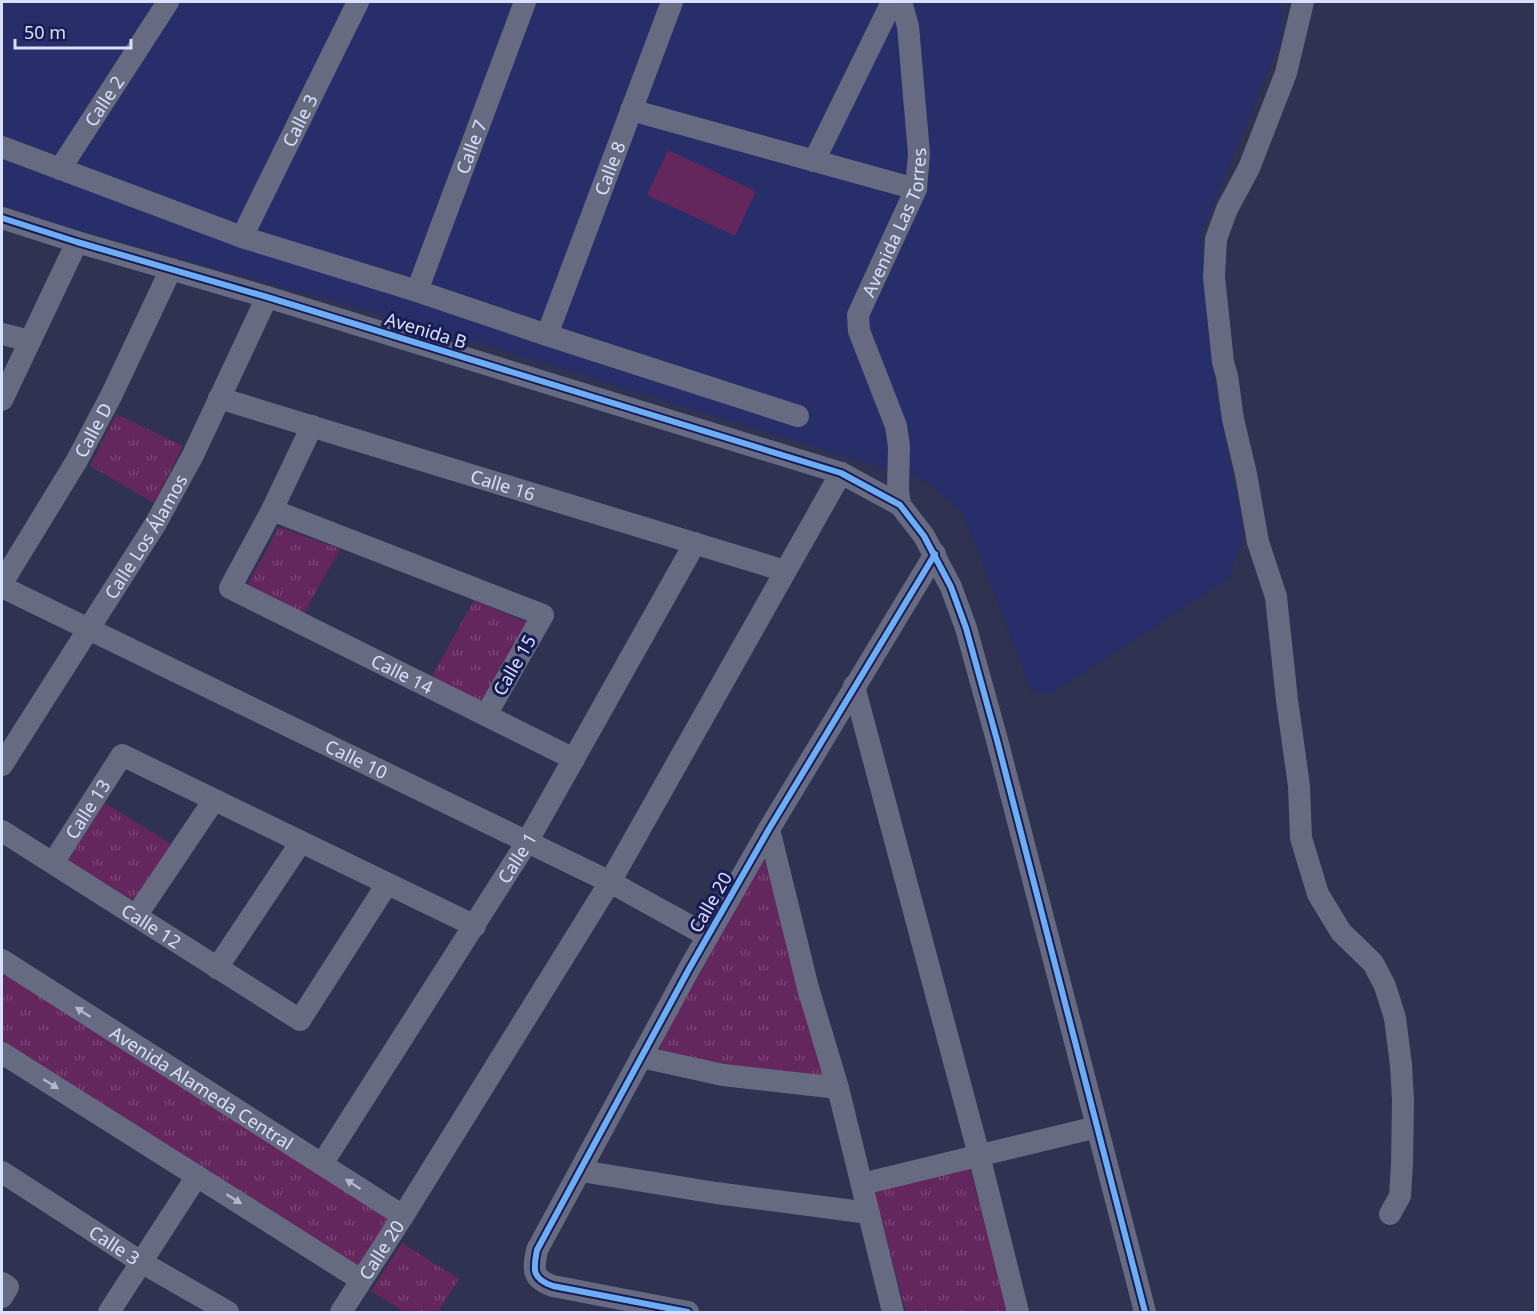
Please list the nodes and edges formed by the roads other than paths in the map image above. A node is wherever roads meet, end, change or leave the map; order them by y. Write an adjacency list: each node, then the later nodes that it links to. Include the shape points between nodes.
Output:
1 (168, 2): 11 (street, Calle 2)
2 (358, 2): 14 (street, Calle 3)
3 (525, 2): 17 (street, Calle 7)
4 (672, 2): 8 (street, Calle 8)
5 (892, 2): 10 (street)
6 (900, 2): 12 (street, Avenida Las Torres, via 908,26 918,142)
7 (1303, 2): 63 (street, via 1286,73 1216,239 1214,277 1222,362 1233,419 1258,542 1276,597 1299,786 1301,838 1318,894 1341,932 1373,963 1395,1018 1402,1077 1402,1184)
8 (632, 110): 10 (street); 20 (street, Calle 8)
9 (2, 147): 11 (street, Avenida B)
10 (814, 161): 12 (street)
11 (60, 169): 14 (street, Avenida B)
12 (916, 189): 27 (street, Avenida Las Torres, via 858,315 859,331 896,426)
13 (2, 218): 15 (street, Avenida B)
14 (242, 237): 17 (street, Avenida B)
15 (77, 242): 16 (street, Avenida B); 21 (street)
16 (171, 269): 18 (street, Avenida B); 32 (street, Calle D, via 76,462)
17 (417, 291): 20 (street, Avenida B)
18 (267, 297): 22 (street, Calle Los Álamos); 26 (street, Avenida B)
19 (2, 334): 21 (street)
20 (547, 335): 24 (street, Avenida B)
21 (30, 341): 23 (street)
22 (219, 398): 25 (street, Calle 16); 34 (street, Calle Los Álamos, via 156,523)
23 (2, 400)
24 (798, 416)
25 (312, 426): 28 (street); 29 (street, Calle 16)
26 (841, 473): 27 (street, Avenida B); 31 (street, Calle 20)
27 (900, 505): 30 (street)
28 (272, 510): 36 (street, Calle 14, via 230,588); 36 (street, Calle 15, via 543,615)
29 (695, 543): 31 (street, Calle 16); 37 (street, Calle 1)
30 (935, 554): 35 (street, Calle 20); 55 (street, via 966,628)
31 (785, 571): 45 (street, Calle 20)
32 (2, 583)
33 (2, 587): 34 (street, Calle 10)
34 (87, 630): 38 (street, Calle Los Álamos); 43 (street, Calle 10)
35 (854, 686): 40 (street, Calle 20); 56 (street)
36 (486, 715): 37 (street, Calle 14)
37 (574, 759): 43 (street, Calle 1)
38 (2, 765)
39 (214, 800): 42 (street); 44 (street, Calle 13, via 122,755); 47 (street)
40 (769, 829): 49 (street, Calle 20); 54 (street, via 808,988)
41 (2, 831): 44 (street, Calle 12)
42 (300, 842): 46 (street); 51 (street)
43 (527, 842): 45 (street, Calle 10); 48 (street, Calle 1)
44 (53, 863): 47 (street, Calle 12)
45 (610, 882): 49 (street, Calle 10); 64 (street, Calle 20)
46 (387, 884): 48 (street); 51 (street, Calle 12, via 300,1020)
47 (136, 916): 51 (street, Calle 12)
48 (475, 926): 57 (street, Calle 1)
49 (708, 936): 53 (street, Calle 20)
50 (2, 960): 57 (street, Avenida Alameda Central, one-way to 50)
51 (218, 968)
52 (2, 1053): 60 (street, one-way to 60)
53 (641, 1056): 54 (street, via 723,1075); 58 (street, Calle 20)
54 (838, 1088): 61 (street)
55 (1097, 1127): 56 (street); 75 (street)
56 (979, 1155): 61 (street); 74 (street)
57 (322, 1164): 64 (street, Avenida Alameda Central, one-way to 57)
58 (581, 1171): 62 (street); 72 (street, Calle 20, via 537,1250 536,1274 543,1283 553,1286)
59 (2, 1172): 65 (street, Calle 3)
60 (197, 1176): 65 (street); 66 (street, one-way to 66)
61 (862, 1184): 62 (street)
62 (869, 1213): 73 (street)
63 (1390, 1214)
64 (403, 1216): 66 (street, Calle 20)
65 (141, 1262): 69 (street); 70 (street, Calle 3)
66 (361, 1280): 71 (street, Calle 20)
67 (2, 1283): 68 (street, via 8,1287)
68 (2, 1298)
69 (109, 1312)
70 (226, 1312)
71 (341, 1312)
72 (688, 1312)
73 (893, 1312)
74 (1018, 1312)
75 (1145, 1312)

